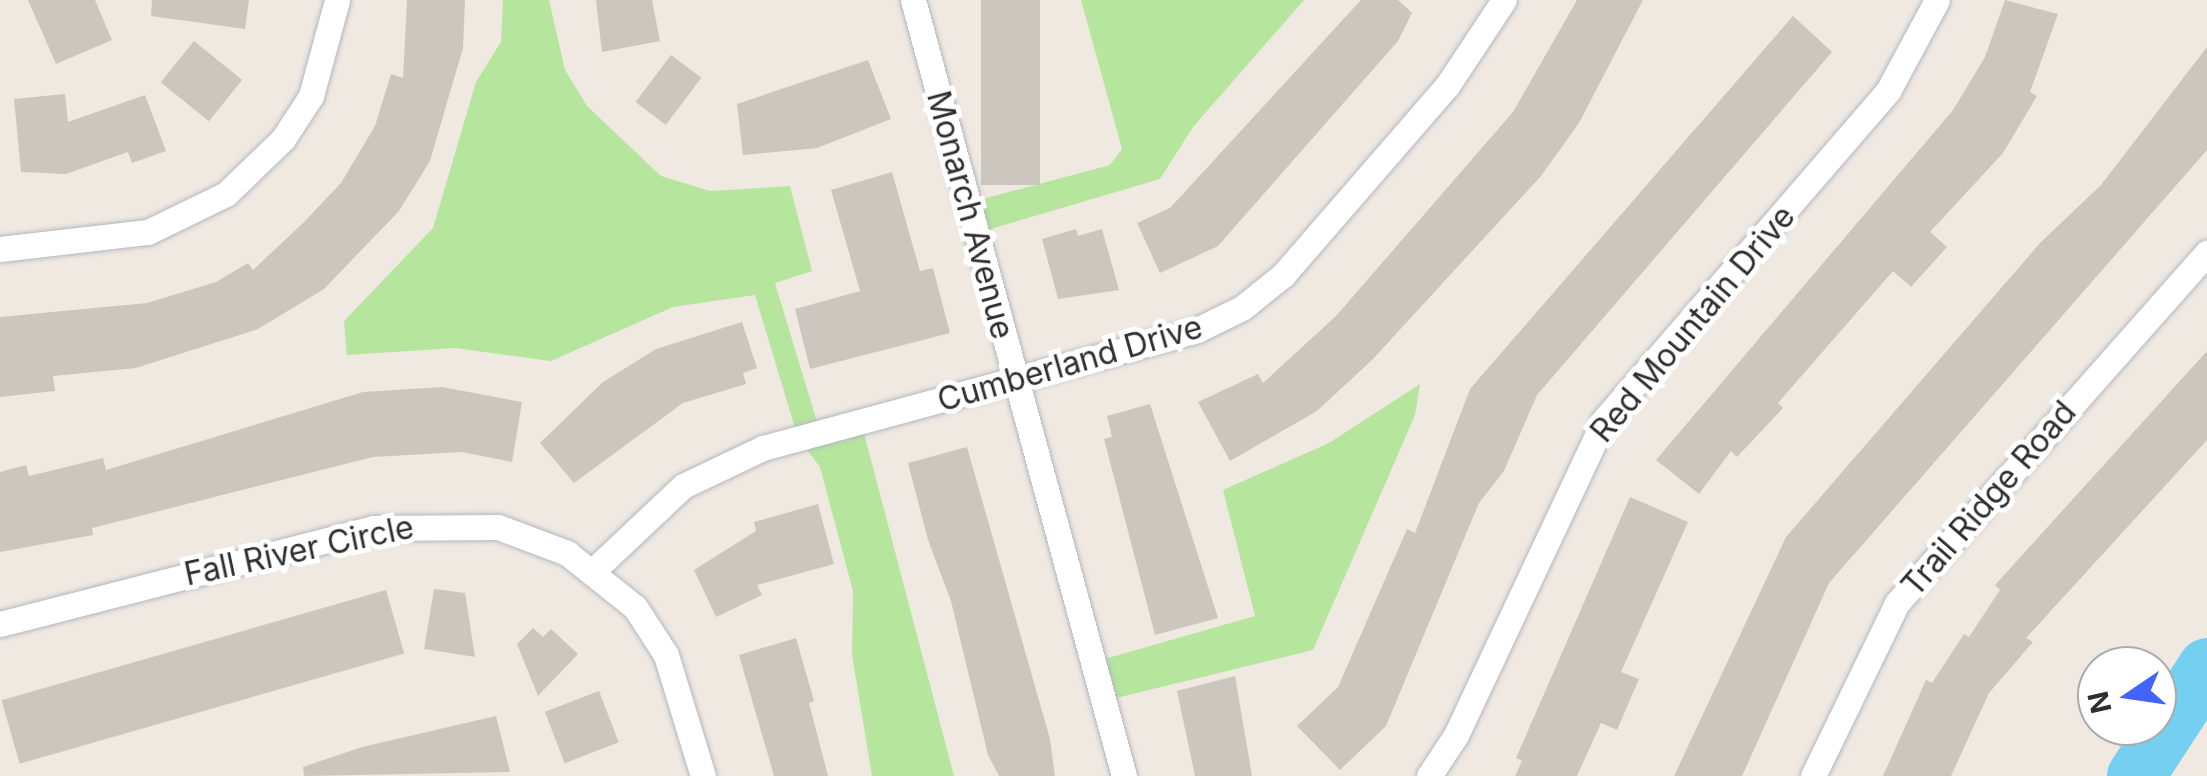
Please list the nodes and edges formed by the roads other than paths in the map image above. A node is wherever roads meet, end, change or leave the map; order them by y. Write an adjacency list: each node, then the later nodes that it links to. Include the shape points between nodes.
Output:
1 (337, 0): 5 (street, via 311,96 283,139 226,194 148,232)
2 (913, 0): 7 (street, Monarch Avenue)
3 (1504, 0): 7 (street, Cumberland Drive, via 1447,86 1261,295 1196,330)
4 (1937, 0): 12 (street, Red Mountain Drive, via 1888,91 1604,420 1456,735)
5 (0, 249)
6 (2207, 252): 13 (street, Trail Ridge Road, via 1898,603)
7 (1014, 382): 8 (street, Cumberland Drive, via 763,448 708,471 645,514); 11 (street, Monarch Avenue)
8 (595, 569): 9 (street, Fall River Circle, via 498,527 409,523); 10 (street, Fall River Circle, via 636,607 666,655)
9 (0, 624)
10 (703, 776)
11 (1124, 776)
12 (1429, 776)
13 (1814, 776)

